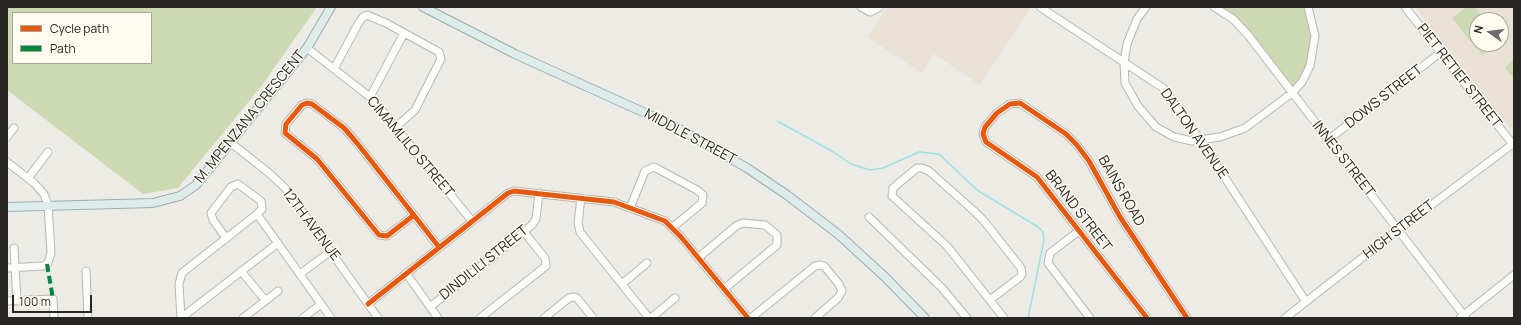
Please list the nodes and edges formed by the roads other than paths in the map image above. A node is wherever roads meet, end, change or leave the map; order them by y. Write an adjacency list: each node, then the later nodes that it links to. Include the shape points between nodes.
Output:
1 (331, 7): 11 (main road, M. MPENZANA CRESCENT)
2 (423, 7): 82 (main road, MIDDLE STREET, via 515,54 676,127 747,168 838,234)
3 (861, 7): 4 (street, via 870,12)
4 (880, 7)
5 (1042, 7): 13 (street, DALTON AVENUE)
6 (1146, 7): 13 (street, via 1127,44)
7 (1214, 7): 15 (street, INNES STREET, via 1233,19)
8 (1308, 7): 15 (street, via 1315,36 1312,56 1302,82)
9 (1405, 7): 12 (street, PIET RETIEF STREET)
10 (404, 33): 14 (street, via 370,16 364,16); 16 (street); 17 (street, via 436,50 441,59 414,111)
11 (307, 48): 14 (street, CIMAMLILO STREET); 23 (main road, M. MPENZANA CRESCENT)
12 (1440, 52): 21 (street, DOWS STREET); 24 (street, PIET RETIEF STREET)
13 (1124, 63): 22 (street, DALTON AVENUE, via 1162,86); 22 (street, via 1125,83 1138,106 1156,127 1174,138)
14 (334, 69): 16 (street, CIMAMLILO STREET)
15 (1292, 93): 21 (street, INNES STREET); 22 (street, via 1245,128 1229,135)
16 (370, 97): 17 (street, CIMAMLILO STREET)
17 (396, 127): 36 (street, CIMAMLILO STREET)
18 (14, 128): 20 (street)
19 (984, 130): 39 (street, BRAND STREET, via 986,142 1037,177); 87 (street, BAINS ROAD, via 997,112 1010,104 1020,103 1066,134 1093,168 1120,217)
20 (7, 137)
21 (1328, 140): 38 (street, INNES STREET)
22 (1201, 141): 63 (street, DALTON AVENUE)
23 (231, 143): 30 (main road, M. MPENZANA CRESCENT, via 196,186 180,196 153,203); 45 (street, 12TH AVENUE, via 287,190)
24 (1514, 144): 38 (street, HIGH STREET)
25 (48, 152): 27 (street)
26 (7, 162): 27 (street)
27 (28, 178): 30 (street, via 44,194)
28 (539, 193): 29 (street); 36 (street, via 508,193); 40 (street, DINDILILI STREET, via 535,220)
29 (581, 198): 32 (street, via 614,202); 55 (street, via 578,223 580,232)
30 (48, 205): 31 (main road, M. MPENZANA CRESCENT); 49 (street, via 51,253 48,264 36,268)
31 (7, 207)
32 (630, 208): 37 (street, via 662,219); 37 (street, via 645,171 654,167 703,194 702,203)
33 (257, 214): 41 (street); 41 (street, via 262,209 261,201 241,185 234,185 211,215); 42 (street)
34 (414, 215): 34 (street, via 351,135 312,104 302,105 286,124 285,133 317,159 379,235 389,235); 43 (street)
35 (869, 217): 83 (street, via 942,288)
36 (472, 221): 43 (street)
37 (673, 227): 46 (street)
38 (1398, 230): 63 (street, HIGH STREET); 67 (street, INNES STREET)
39 (1079, 231): 85 (street, via 1050,253 1048,263); 86 (street, BRAND STREET)
40 (524, 232): 66 (street, DINDILILI STREET); 76 (street, via 545,258 546,266)
41 (226, 238): 70 (street, via 182,273 179,284)
42 (278, 242): 50 (street); 53 (street)
43 (439, 247): 52 (street)
44 (14, 248): 49 (street)
45 (331, 251): 53 (street); 65 (street, 12TH AVENUE)
46 (698, 258): 56 (street); 56 (street, via 743,223 765,225 777,235 777,245)
47 (647, 263): 55 (street)
48 (7, 268): 49 (street)
49 (15, 268): 62 (street)
50 (241, 271): 59 (street); 70 (street)
51 (86, 272): 69 (street)
52 (406, 273): 65 (street); 66 (street)
53 (300, 274): 64 (street)
54 (1514, 275): 67 (street)
55 (622, 284): 79 (street)
56 (724, 289): 80 (street)
57 (278, 291): 59 (street)
58 (675, 298): 79 (street)
59 (265, 300): 71 (street)
60 (990, 300): 60 (street, via 946,246 892,196 894,188 917,168 929,171 984,221 1021,268 1020,277); 84 (street)
61 (7, 301): 62 (street)
62 (17, 301): 68 (street, via 53,299)
63 (1306, 302): 88 (street, HIGH STREET)
64 (321, 304): 72 (street); 73 (street)
65 (368, 304): 74 (street, 12TH AVENUE)
66 (430, 307): 75 (street)
67 (1463, 317)
68 (54, 318)
69 (88, 318)
70 (181, 318)
71 (242, 318)
72 (303, 318)
73 (331, 318)
74 (378, 318)
75 (438, 318)
76 (480, 318)
77 (544, 318): 78 (street, via 574,297)
78 (593, 318)
79 (650, 318)
80 (750, 318): 81 (street, via 815,266 820,265 824,266 842,291 838,298)
81 (815, 318)
82 (925, 318)
83 (968, 318)
84 (1004, 318)
85 (1090, 318)
86 (1147, 318)
87 (1187, 318)
88 (1285, 318)

